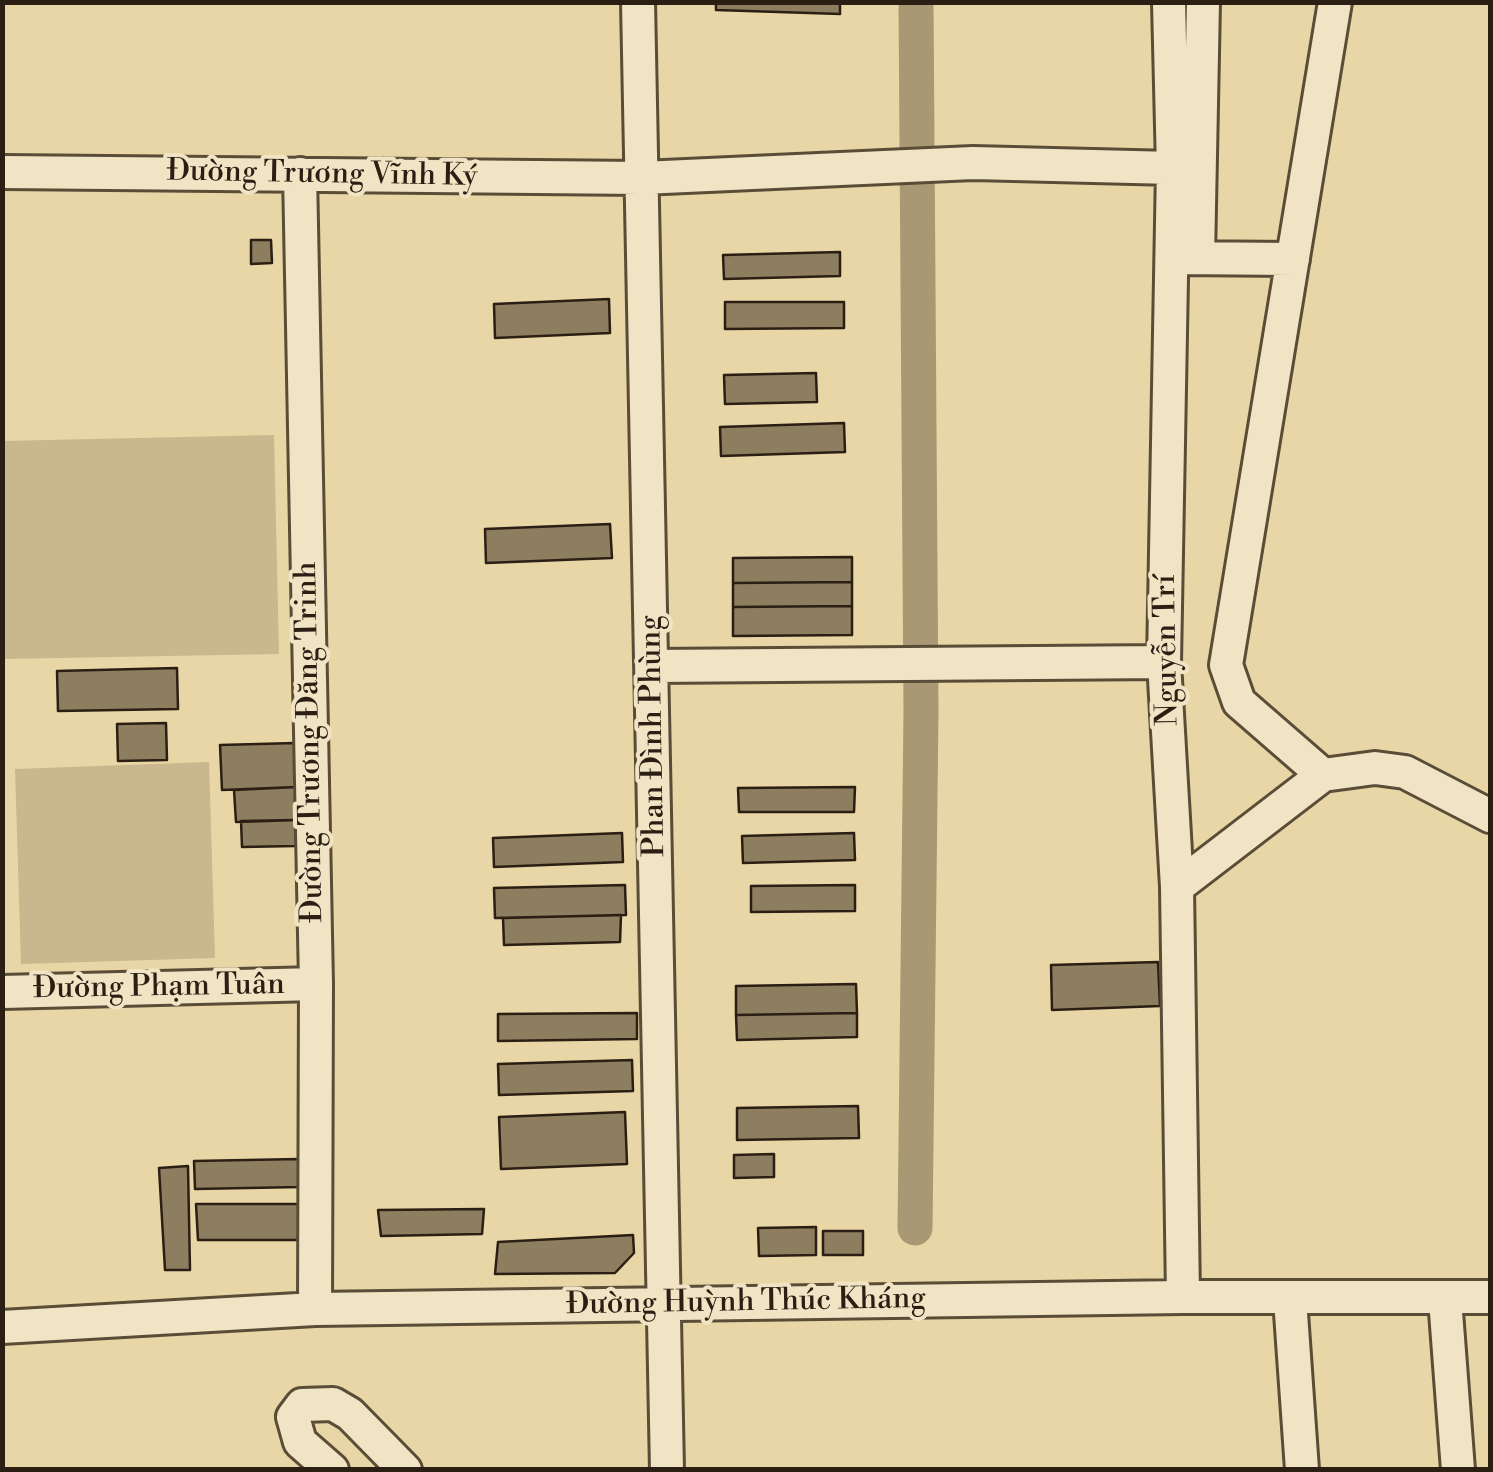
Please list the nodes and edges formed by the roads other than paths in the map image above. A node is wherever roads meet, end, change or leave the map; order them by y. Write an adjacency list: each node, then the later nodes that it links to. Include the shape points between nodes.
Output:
1 (638, 2): 8 (street, Phan Đình Phùng)
2 (1169, 2): 5 (street, Nguyễn Trí)
3 (1203, 2): 9 (street)
4 (1335, 2): 10 (street)
5 (1172, 168): 8 (street, Đường Trương Vĩnh Ký, via 973,163); 9 (street, Nguyễn Trí)
6 (2, 172): 7 (street, Đường Trương Vĩnh Ký)
7 (300, 174): 8 (street, Đường Trương Vĩnh Ký); 16 (street, Đường Trương Đăng Trinh)
8 (642, 178): 12 (street, Phan Đình Phùng)
9 (1185, 258): 10 (street); 11 (street, Nguyễn Trí)
10 (1292, 259): 13 (street, via 1226,665 1240,702)
11 (1164, 662): 12 (street); 15 (street, Nguyễn Trí)
12 (652, 666): 22 (street, Phan Đình Phùng)
13 (1323, 775): 14 (street, via 1374,768 1405,772); 15 (street)
14 (1490, 816)
15 (1177, 887): 18 (street, Nguyễn Trí)
16 (316, 984): 17 (street, Đường Phạm Tuân); 23 (street, Đường Trương Đăng Trinh)
17 (2, 992)
18 (1183, 1297): 20 (street, Đường Huỳnh Thúc Kháng); 22 (street, Đường Huỳnh Thúc Kháng)
19 (1490, 1298): 21 (street, Đường Huỳnh Thúc Kháng)
20 (1290, 1299): 21 (street, Đường Huỳnh Thúc Kháng); 28 (street)
21 (1445, 1299): 29 (street)
22 (664, 1304): 23 (street, Đường Huỳnh Thúc Kháng); 27 (street, Phan Đình Phùng)
23 (315, 1309): 24 (street, Đường Huỳnh Thúc Kháng)
24 (2, 1327)
25 (332, 1470): 26 (street, via 300,1442 293,1417 302,1405 333,1404 350,1414)
26 (405, 1470)
27 (667, 1470)
28 (1302, 1470)
29 (1458, 1470)

